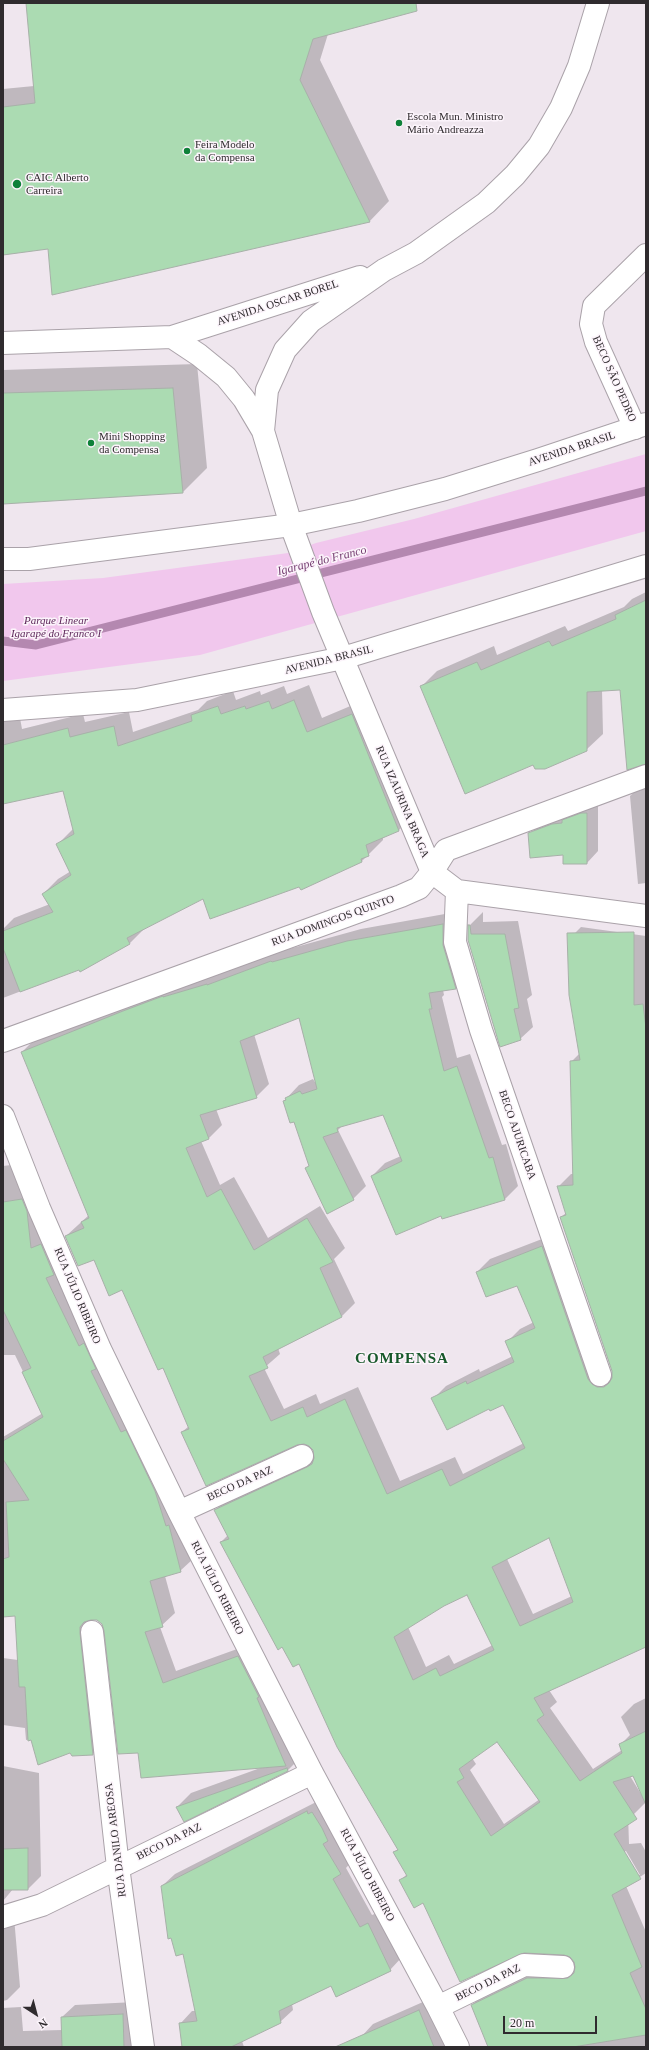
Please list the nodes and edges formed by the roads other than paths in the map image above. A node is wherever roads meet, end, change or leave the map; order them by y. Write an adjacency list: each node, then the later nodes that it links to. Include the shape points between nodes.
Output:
1 (598, 3): 3 (main road, AVENIDA OSCAR BOREL, via 579,66 561,108 539,146 515,175 486,203 416,253)
2 (646, 255): 6 (main road, BECO SÃO PEDRO, via 594,306 591,324 596,342)
3 (384, 270): 4 (main road, AVENIDA OSCAR BOREL); 7 (main road, AVENIDA OSCAR BOREL, via 311,321 285,350 267,390)
4 (172, 337): 5 (main road, AVENIDA OSCAR BOREL); 7 (main road, AVENIDA OSCAR BOREL, via 226,377 244,399)
5 (3, 343)
6 (641, 426): 8 (main road, AVENIDA BRASIL, via 445,489)
7 (263, 431): 8 (main road, AVENIDA OSCAR BOREL)
8 (291, 525): 9 (main road, AVENIDA BRASIL, via 29,559); 11 (main road, RUA IZAURINA BRAGA)
9 (3, 559)
10 (646, 566): 11 (main road, AVENIDA BRASIL)
11 (343, 658): 12 (main road, AVENIDA BRASIL, via 137,700); 14 (main road, RUA IZAURINA BRAGA)
12 (3, 710)
13 (646, 776): 14 (main road, RUA DOMINGOS QUINTO, via 446,850)
14 (432, 872): 15 (main road, RUA IZAURINA BRAGA); 17 (main road, RUA DOMINGOS QUINTO, via 419,888 401,896)
15 (457, 890): 16 (main road, RUA IZAURINA BRAGA); 19 (main road, BECO AJURICABA, via 455,942 481,1030)
16 (646, 916)
17 (3, 1041)
18 (3, 1116): 21 (main road, RUA JÚLIO RIBEIRO, via 39,1208 100,1349)
19 (600, 1375)
20 (302, 1456): 21 (main road, BECO DA PAZ)
21 (179, 1512): 23 (main road, RUA JÚLIO RIBEIRO)
22 (92, 1632): 24 (main road, RUA DANILO AREOSA)
23 (312, 1773): 24 (main road, BECO DA PAZ); 27 (main road, RUA JÚLIO RIBEIRO)
24 (118, 1867): 25 (main road, BECO DA PAZ, via 42,1904); 28 (main road, RUA DANILO AREOSA)
25 (3, 1916)
26 (563, 1967): 27 (main road, BECO DA PAZ, via 524,1965)
27 (438, 2007): 29 (main road, RUA JÚLIO RIBEIRO)
28 (143, 2047)
29 (458, 2047)

